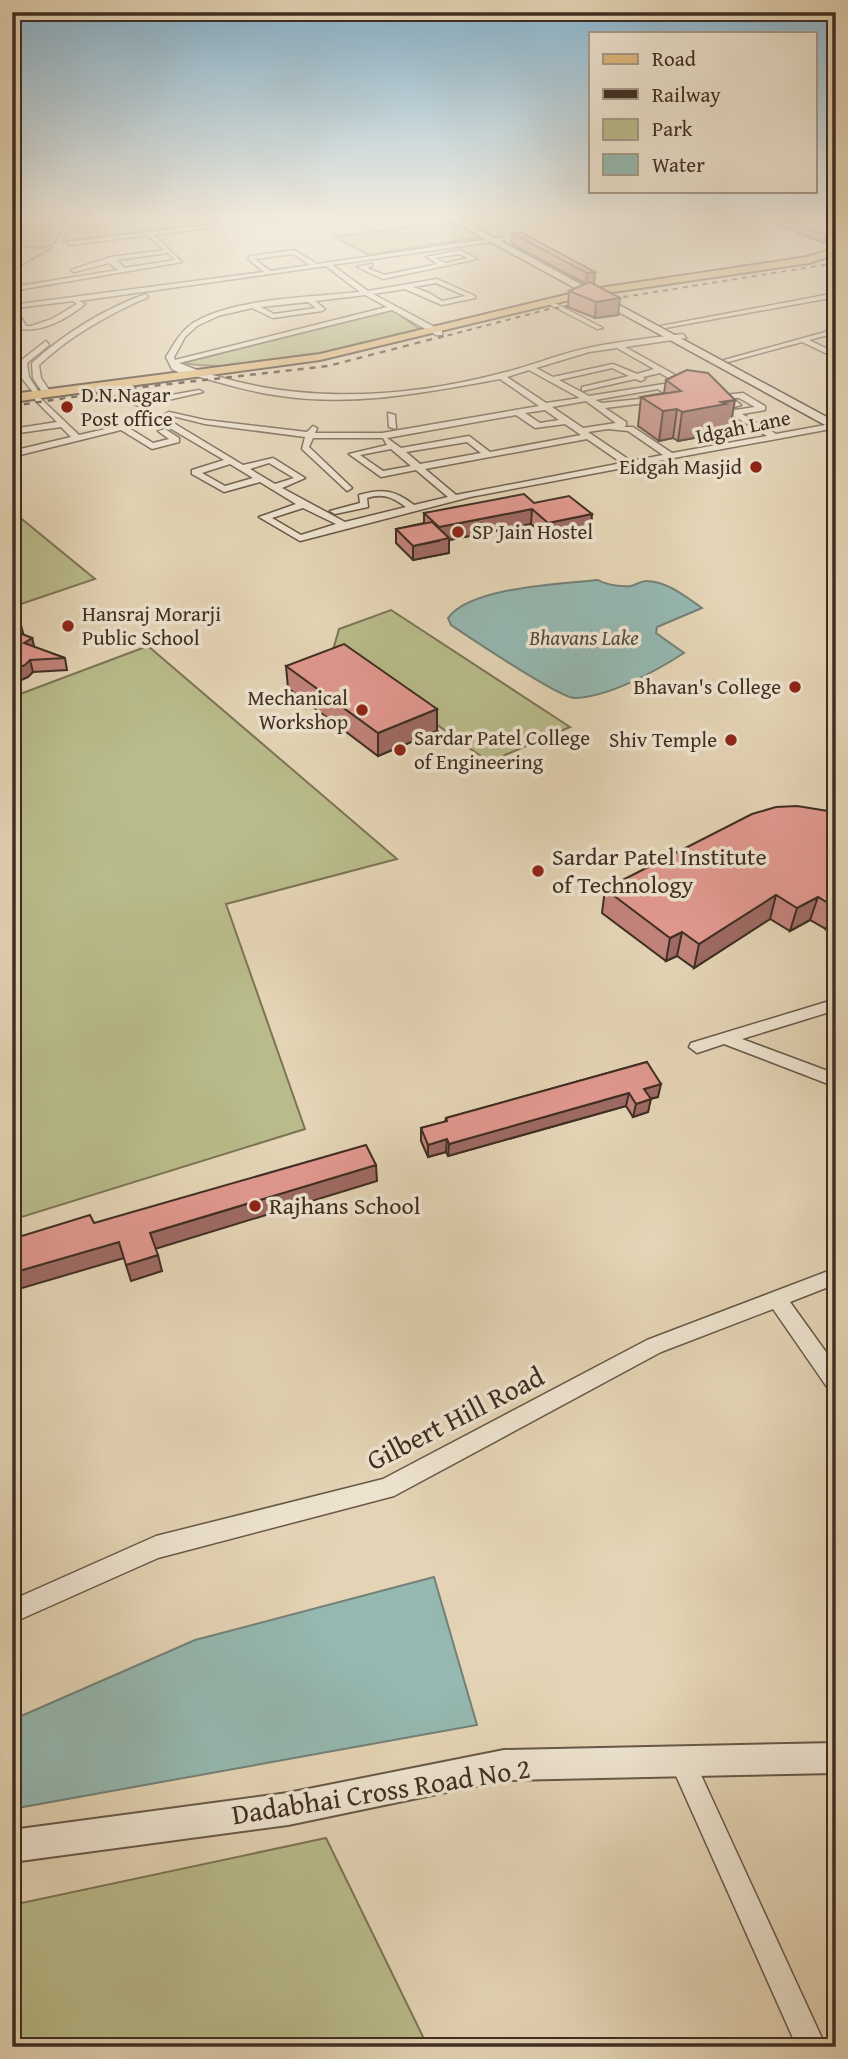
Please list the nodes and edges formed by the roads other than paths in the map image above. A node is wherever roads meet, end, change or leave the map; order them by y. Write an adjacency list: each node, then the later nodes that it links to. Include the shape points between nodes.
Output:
1 (16, 314): 2 (street, via 29,329)
2 (64, 314)
3 (88, 314): 36 (street, via 23,362 25,377)
4 (105, 314): 36 (street, via 57,342 35,365)
5 (223, 314): 23 (street, via 195,325 182,336 170,357)
6 (268, 314): 7 (street)
7 (285, 314)
8 (360, 314): 23 (street)
9 (404, 314): 15 (street)
10 (506, 314): 15 (main road)
11 (573, 314): 14 (street)
12 (634, 314): 17 (main road)
13 (749, 314): 17 (street)
14 (599, 328)
15 (436, 331): 26 (main road, via 324,360)
16 (836, 331): 18 (street)
17 (667, 332): 19 (street); 22 (main road); 50 (main road)
18 (800, 339): 20 (street); 22 (street)
19 (619, 346): 21 (street); 25 (street)
20 (836, 356)
21 (571, 357): 24 (street); 24 (street, via 611,362 563,375)
22 (728, 360): 50 (main road)
23 (175, 363): 26 (street, via 175,367)
24 (535, 367): 27 (street); 29 (street)
25 (661, 370): 28 (street); 30 (street)
26 (197, 375): 27 (street, via 281,394 338,398 393,396); 31 (main road)
27 (501, 376): 41 (street)
28 (636, 376): 29 (street, via 613,366); 32 (street); 33 (street)
29 (553, 379): 33 (street)
30 (683, 383): 32 (street); 44 (street)
31 (104, 387): 36 (main road); 40 (street)
32 (657, 387): 37 (street); 37 (street, via 676,397 606,406)
33 (574, 391): 37 (street)
34 (145, 392): 39 (street)
35 (199, 392): 39 (street)
36 (40, 395): 38 (main road); 49 (street)
37 (585, 398): 41 (street)
38 (12, 400)
39 (153, 400): 40 (street)
40 (137, 404): 45 (street)
41 (545, 406): 42 (street); 42 (street); 48 (street); 56 (street, via 587,402 623,424)
42 (510, 411): 47 (street); 48 (street, via 540,427)
43 (747, 411): 44 (street)
44 (735, 413): 57 (street)
45 (156, 415): 52 (street); 54 (street); 67 (street)
46 (391, 415): 51 (street)
47 (476, 416): 51 (street); 55 (street)
48 (567, 421): 56 (street)
49 (63, 424): 53 (street); 58 (street)
50 (833, 424): 57 (street, Idgah Lane)
51 (393, 427): 55 (street)
52 (125, 429): 52 (street, via 155,446 176,440 152,425); 58 (street)
53 (12, 432)
54 (311, 432): 55 (street); 71 (street, via 305,447)
55 (379, 432): 59 (street)
56 (590, 434): 62 (street); 64 (street, via 630,429); 66 (street)
57 (775, 437): 64 (street, Idgah Lane)
58 (77, 438): 63 (street)
59 (392, 448): 60 (street); 68 (street); 68 (street); 68 (street, via 353,454 378,474)
60 (416, 448): 62 (street, via 469,439); 62 (street, via 433,462)
61 (620, 452): 65 (street)
62 (488, 453): 68 (street)
63 (12, 454)
64 (674, 454): 65 (street, Idgah Lane); 66 (street, Idgah Lane)
65 (641, 458): 66 (street, Idgah Lane)
66 (631, 465): 72 (street, Idgah Lane)
67 (236, 467): 69 (street); 69 (street, via 195,472 224,489); 70 (street, via 270,460 302,478)
68 (414, 469): 72 (street)
69 (258, 480): 70 (street)
70 (275, 488): 73 (street)
71 (347, 488)
72 (459, 499): 74 (street, Idgah Lane)
73 (304, 505): 76 (street); 76 (street, Idgah Lane, via 264,517 298,538)
74 (414, 509): 75 (street, via 386,492 362,497 365,505); 76 (street, Idgah Lane)
75 (335, 510)
76 (344, 525)
77 (836, 1004): 78 (street)
78 (726, 1039): 79 (street); 80 (street)
79 (697, 1047)
80 (836, 1080)
81 (836, 1276): 82 (street, Gilbert Hill Road)
82 (778, 1300): 83 (street); 84 (street, Gilbert Hill Road, via 654,1346 386,1489 156,1548)
83 (836, 1383)
84 (12, 1612)
85 (836, 1758): 86 (street, Dadabhai Cross Road No 2)
86 (681, 1760): 87 (street, Dadabhai Cross Road No 2, via 504,1765 288,1809); 88 (street)
87 (12, 1846)
88 (812, 2047)

